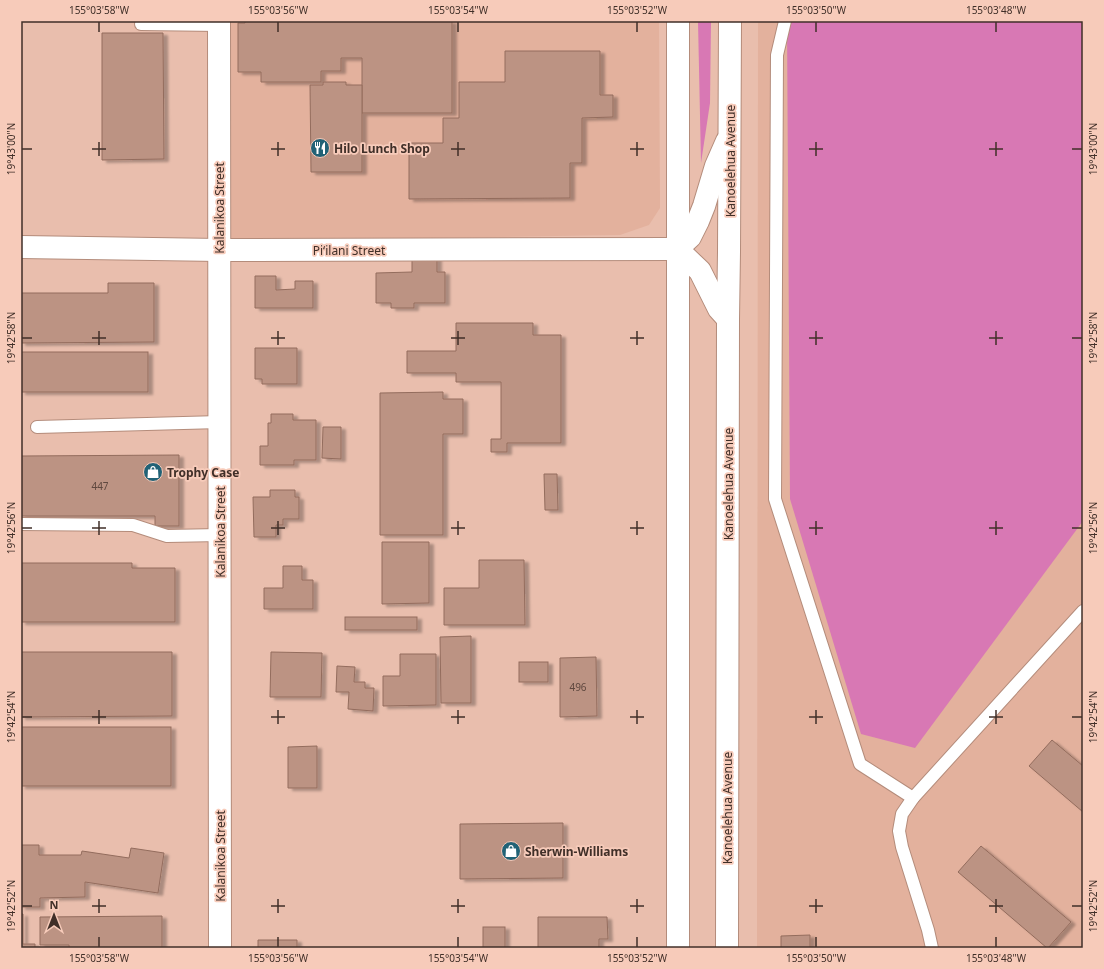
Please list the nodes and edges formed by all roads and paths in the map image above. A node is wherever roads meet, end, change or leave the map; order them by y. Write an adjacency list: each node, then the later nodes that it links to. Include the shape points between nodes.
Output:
1 (678, 21): 8 (main road)
2 (730, 21): 6 (main road, Kanoelehua Avenue)
3 (785, 21): 16 (lane, via 777,55 775,499 860,764)
4 (218, 23): 5 (lane); 9 (main road, Kalanikoa Street)
5 (141, 24)
6 (730, 134): 8 (main road, via 716,166 698,221 690,237); 10 (main road, Kanoelehua Avenue)
7 (21, 247): 9 (main road, Pi‘ilani Street)
8 (677, 249): 9 (main road, Pi‘ilani Street); 10 (main road, via 700,271 719,309); 18 (main road)
9 (220, 250): 11 (main road, Kalanikoa Street)
10 (728, 319): 19 (main road, Kanoelehua Avenue)
11 (220, 422): 12 (lane); 14 (main road, Kalanikoa Street)
12 (37, 427)
13 (21, 524): 14 (lane, via 133,525 167,536)
14 (220, 535): 17 (main road, Kalanikoa Street)
15 (1083, 611): 16 (lane)
16 (913, 798): 20 (lane, via 902,814 899,831)
17 (220, 948)
18 (678, 948)
19 (726, 948)
20 (932, 948)

